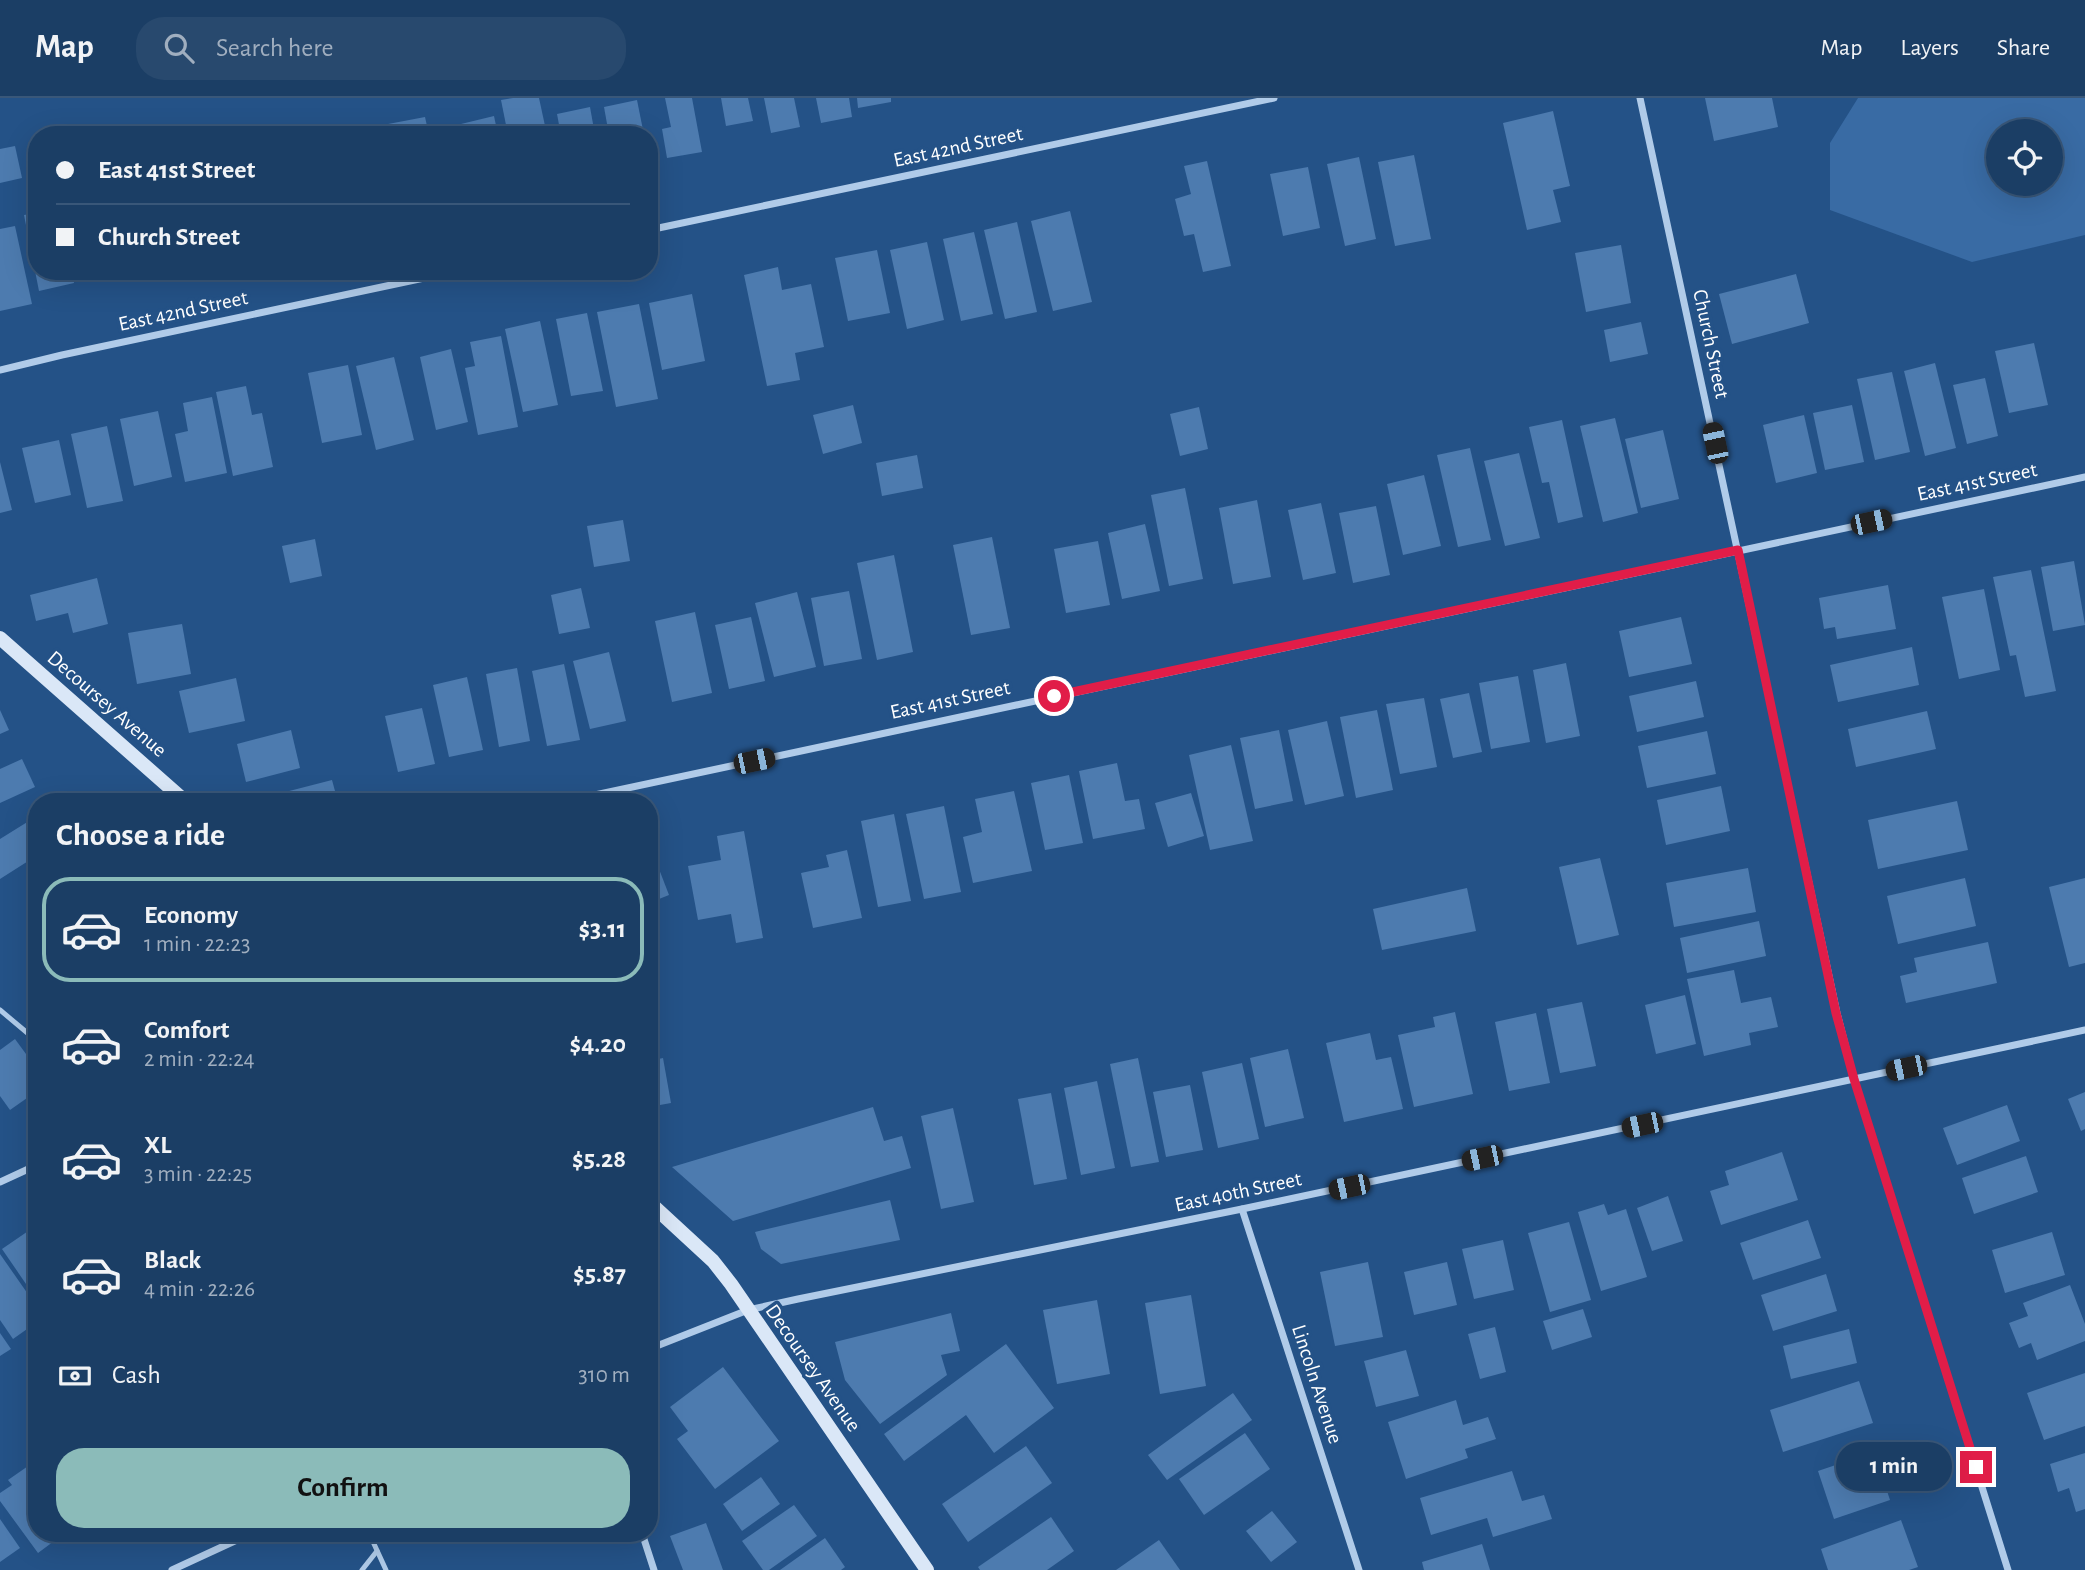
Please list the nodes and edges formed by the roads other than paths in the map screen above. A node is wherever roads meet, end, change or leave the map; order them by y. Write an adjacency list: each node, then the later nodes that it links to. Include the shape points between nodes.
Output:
1 (1273, 98): 3 (street, East 42nd Street)
2 (1640, 98): 7 (street, Church Street)
3 (658, 228)
4 (415, 280): 5 (street, East 42nd Street)
5 (0, 370)
6 (2085, 477): 7 (street, East 41st Street)
7 (1738, 550): 10 (street, East 41st Street); 14 (street, Church Street)
8 (0, 638): 9 (main road, Decoursey Avenue)
9 (176, 793)
10 (604, 793)
11 (0, 1010): 13 (lane)
12 (2085, 1030): 14 (street, East 40th Street)
13 (28, 1033)
14 (1854, 1079): 17 (street, East 40th Street); 31 (street, Church Street)
15 (28, 1169): 16 (street)
16 (0, 1182)
17 (1242, 1209): 19 (street, East 40th Street); 30 (street, Lincoln Avenue)
18 (658, 1210): 19 (main road, Decoursey Avenue, via 713,1261)
19 (748, 1310): 20 (street, East 40th Street); 29 (main road, Decoursey Avenue)
20 (658, 1345)
21 (233, 1542): 25 (street)
22 (373, 1542): 24 (lane)
23 (645, 1542): 28 (street)
24 (377, 1551): 26 (lane); 27 (lane)
25 (172, 1570)
26 (362, 1570)
27 (386, 1570)
28 (654, 1570)
29 (927, 1570)
30 (1359, 1570)
31 (2008, 1570)

